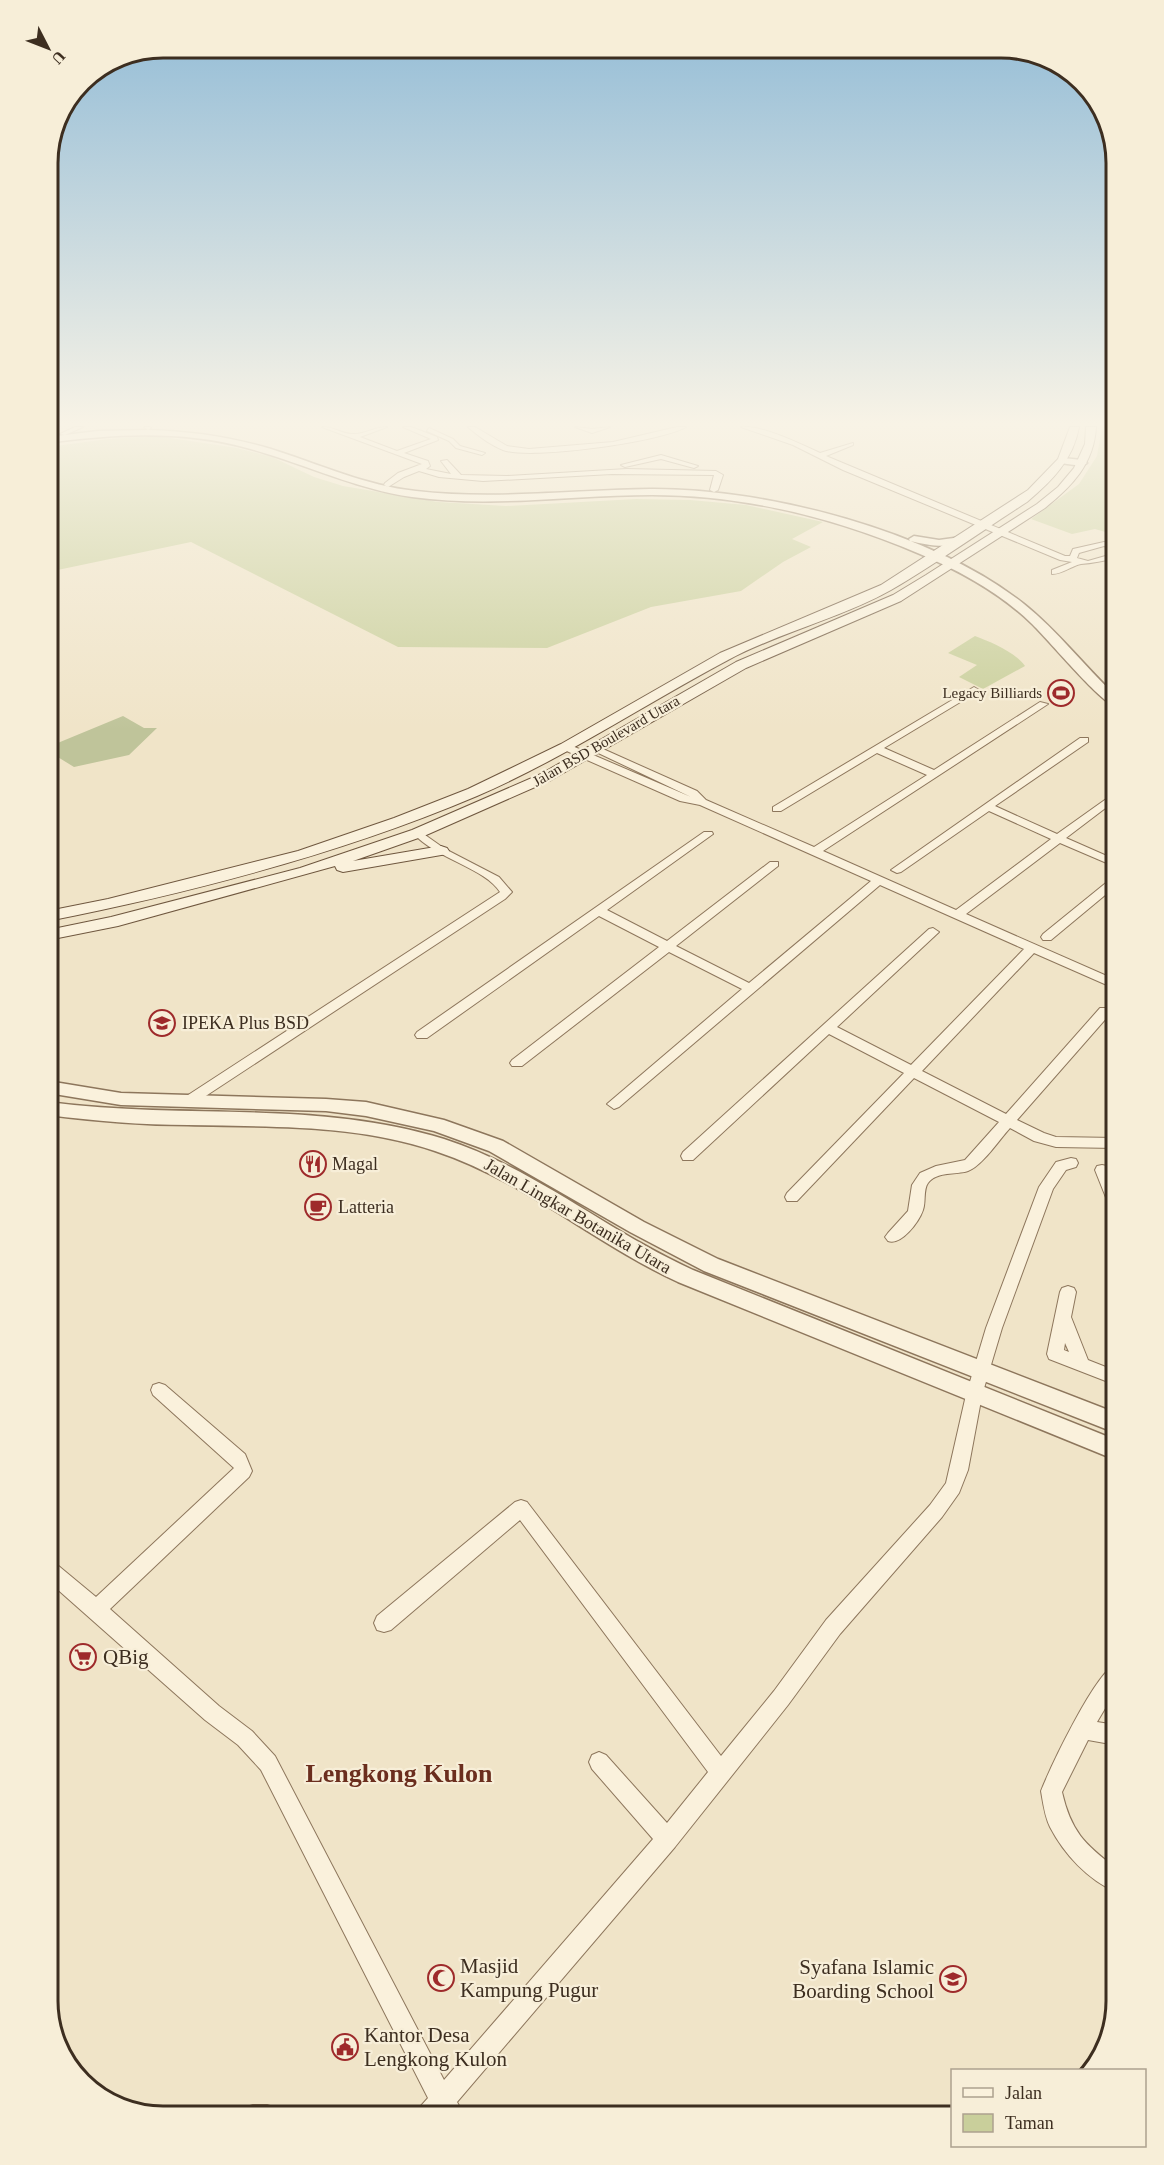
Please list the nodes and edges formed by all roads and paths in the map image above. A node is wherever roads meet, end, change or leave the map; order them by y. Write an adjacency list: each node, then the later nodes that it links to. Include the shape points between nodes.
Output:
1 (859, 528): 10 (street)
2 (875, 528): 7 (street)
3 (979, 528): 8 (main road, Jalan BSD Boulevard Utara)
4 (995, 528): 6 (street)
5 (1006, 528): 6 (main road, Jalan BSD Boulevard Utara)
6 (1002, 531): 10 (main road, Jalan BSD Boulevard Utara); 12 (street)
7 (909, 539): 8 (street, via 939,543); 10 (street)
8 (961, 540): 10 (main road, Jalan BSD Boulevard Utara)
9 (1106, 545): 12 (street, via 1076,551)
10 (946, 557): 15 (street, via 996,580 1038,609); 17 (street, via 1017,604); 20 (main road, Jalan BSD Boulevard Utara, via 885,588 725,656); 22 (main road, Jalan BSD Boulevard Utara, via 897,598 741,665)
11 (1106, 558): 13 (street)
12 (1068, 560): 13 (street)
13 (1080, 562): 14 (street)
14 (1055, 572)
15 (1106, 677)
16 (974, 690): 21 (street)
17 (1106, 693)
18 (1043, 704): 23 (street)
19 (1084, 740): 25 (street)
20 (571, 744): 22 (street); 39 (main road, Jalan BSD Boulevard Utara, via 473,792 304,854)
21 (876, 748): 23 (street); 26 (street)
22 (591, 753): 27 (main road, Jalan BSD Boulevard Utara, via 491,803); 31 (street, via 664,785 684,799 703,802)
23 (934, 774): 31 (street)
24 (1106, 803): 29 (street)
25 (988, 807): 29 (street); 34 (street)
26 (777, 809)
27 (418, 833): 30 (street); 35 (main road, Jalan BSD Boulevard Utara)
28 (708, 834): 38 (street)
29 (1059, 838): 32 (street); 40 (street)
30 (441, 851): 35 (main road); 54 (street, via 494,879 506,892)
31 (814, 852): 36 (street)
32 (1106, 859)
33 (774, 864): 44 (street)
34 (897, 870)
35 (306, 871): 42 (main road, Jalan BSD Boulevard Utara)
36 (878, 880): 40 (street); 47 (street)
37 (1106, 888): 43 (street)
38 (599, 911): 44 (street); 50 (street)
39 (59, 914)
40 (957, 915): 45 (street)
41 (933, 932): 49 (street)
42 (59, 933)
43 (1047, 937)
44 (668, 946): 47 (street); 51 (street)
45 (1032, 948): 46 (street); 52 (street)
46 (1106, 981)
47 (751, 988): 55 (street)
48 (1105, 1011): 57 (street)
49 (828, 1028): 52 (street); 59 (street)
50 (422, 1035)
51 (517, 1063)
52 (913, 1071): 57 (street); 63 (street)
53 (58, 1089): 54 (street, Jalan Lingkar Botanika Utara, via 121,1099)
54 (188, 1102): 64 (street, Jalan Lingkar Botanika Utara, via 326,1105 416,1119 496,1146)
55 (614, 1104)
56 (58, 1109): 66 (street, Jalan Lingkar Botanika Utara, via 143,1117 328,1122 389,1132 481,1160)
57 (1008, 1121): 58 (street, via 1056,1142); 65 (street, via 963,1168 942,1168 927,1175 917,1191 914,1214)
58 (1106, 1143)
59 (688, 1156)
60 (1071, 1163): 68 (street, via 1061,1166 1047,1187)
61 (1102, 1170): 62 (street)
62 (1106, 1180)
63 (792, 1197)
64 (637, 1227): 66 (street); 68 (street, Jalan Lingkar Botanika Utara, via 711,1264)
65 (893, 1237)
66 (619, 1243): 71 (street, Jalan Lingkar Botanika Utara, via 692,1279)
67 (1068, 1292): 69 (street, via 1055,1354)
68 (981, 1370): 71 (street); 72 (street, Jalan Lingkar Botanika Utara)
69 (1106, 1374)
70 (159, 1390): 75 (street, via 242,1463 243,1471)
71 (974, 1395): 73 (street, Jalan Lingkar Botanika Utara); 81 (street, via 953,1486 936,1511 833,1627)
72 (1106, 1419)
73 (1106, 1445)
74 (58, 1578): 75 (street)
75 (96, 1609): 84 (street, via 212,1713 246,1738 268,1763)
76 (384, 1623): 81 (street, via 521,1508)
77 (1106, 1687): 78 (street)
78 (1082, 1729): 79 (street); 83 (street, via 1051,1791 1058,1821 1082,1856)
79 (1106, 1733)
80 (599, 1762): 82 (street)
81 (721, 1773): 82 (street)
82 (667, 1839): 85 (street)
83 (1106, 1874)
84 (439, 2106)
85 (447, 2106)

